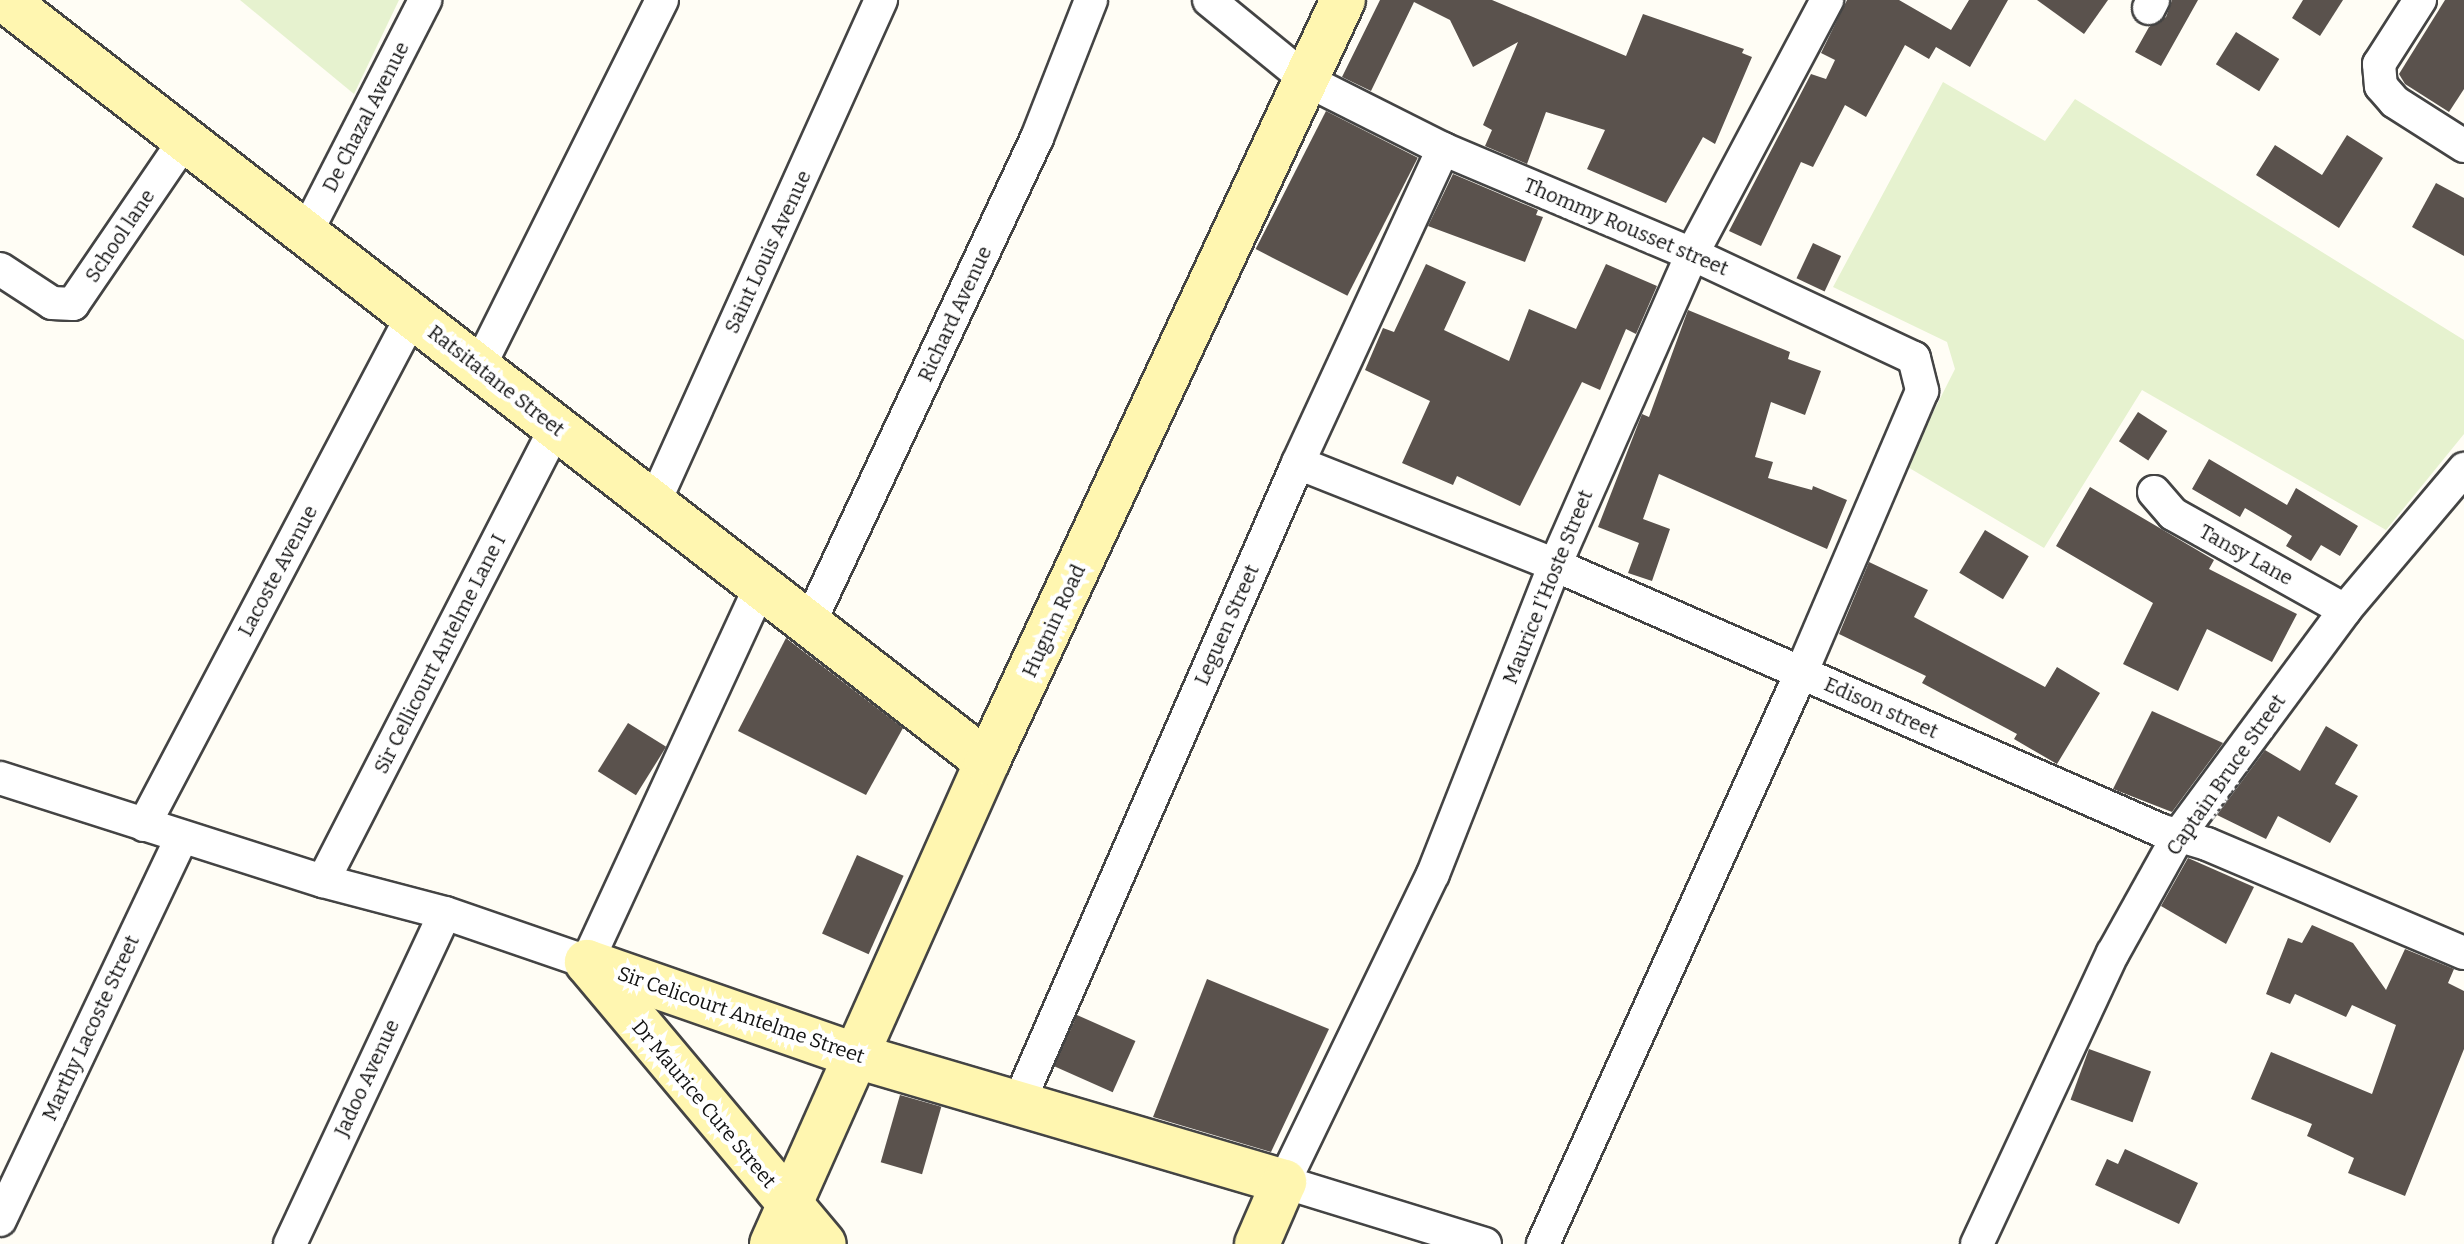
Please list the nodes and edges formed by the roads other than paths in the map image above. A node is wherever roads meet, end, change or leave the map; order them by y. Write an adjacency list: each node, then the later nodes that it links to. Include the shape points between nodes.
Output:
1 (5, 0): 11 (main road, Ratsitatane Street)
2 (425, 0): 14 (street, De Chazal Avenue)
3 (662, 0): 18 (street)
4 (881, 0): 23 (street, Saint Louis Avenue)
5 (1091, 0): 27 (street, Richard Avenue, via 1037,138)
6 (1209, 0): 10 (street, Thommy Rousset street)
7 (1343, 0): 10 (main road, Hugnin Road)
8 (1827, 0): 15 (street, Maurice I'Hoste Street)
9 (2420, 0): 12 (street, via 2379,64 2381,86 2395,102)
10 (1308, 81): 13 (street, Thommy Rousset street); 29 (main road, Hugnin Road)
11 (185, 140): 14 (main road, Ratsitatane Street); 16 (street, School lane, via 73,304 52,303)
12 (2464, 146)
13 (1443, 149): 15 (street, Thommy Rousset street); 20 (street, Leguen Street)
14 (306, 233): 17 (main road, Ratsitatane Street)
15 (1692, 254): 24 (street, Maurice I'Hoste Street); 28 (street, Thommy Rousset street, via 1914,358 1922,391)
16 (0, 269)
17 (412, 316): 18 (main road, Ratsitatane Street); 31 (street, Lacoste Avenue)
18 (479, 367): 19 (main road, Ratsitatane Street)
19 (556, 427): 23 (main road, Ratsitatane Street); 34 (street, Sir Cellicourt Antelme Lane I)
20 (1298, 463): 24 (street, Edison street); 39 (street, Leguen Street)
21 (2464, 469): 26 (street, Captain Bruce Street)
22 (2154, 492): 26 (street, Tansy Lane, via 2173,514)
23 (654, 503): 25 (main road, Ratsitatane Street)
24 (1555, 565): 28 (street, Edison street); 40 (street, Maurice I'Hoste Street, via 1433,874)
25 (761, 586): 27 (main road, Ratsitatane Street); 37 (street)
26 (2345, 610): 32 (street, Captain Bruce Street)
27 (809, 624): 29 (main road, Ratsitatane Street)
28 (1801, 673): 32 (street, Edison street); 47 (street)
29 (987, 762): 38 (main road, Hugnin Road)
30 (0, 778): 31 (street, Sir Celicourt Antelme Street)
31 (144, 825): 33 (street, Sir Celicourt Antelme Street)
32 (2178, 836): 36 (street, Edison street); 48 (street, Captain Bruce Street, via 2113,953)
33 (182, 837): 34 (street, Sir Celicourt Antelme Street); 41 (street, Marthy Lacoste Street)
34 (323, 881): 35 (street, Sir Celicourt Antelme Street)
35 (445, 913): 37 (street, Sir Celicourt Antelme Street); 43 (street, Jadoo Avenue)
36 (2464, 953)
37 (587, 962): 38 (main road, Sir Celicourt Antelme Street); 42 (main road, Dr Maurice Cure Street)
38 (860, 1057): 39 (main road, Sir Celicourt Antelme Street); 42 (main road, Hugnin Road)
39 (1018, 1104): 40 (main road, Sir Celicourt Antelme Street)
40 (1284, 1182): 45 (main road); 46 (street, Sir Celicourt Antelme Street)
41 (0, 1220)
42 (781, 1226): 44 (main road, Dr Maurice Cure Street)
43 (290, 1244)
44 (824, 1244)
45 (1257, 1244)
46 (1485, 1244)
47 (1543, 1244)
48 (1977, 1244)

